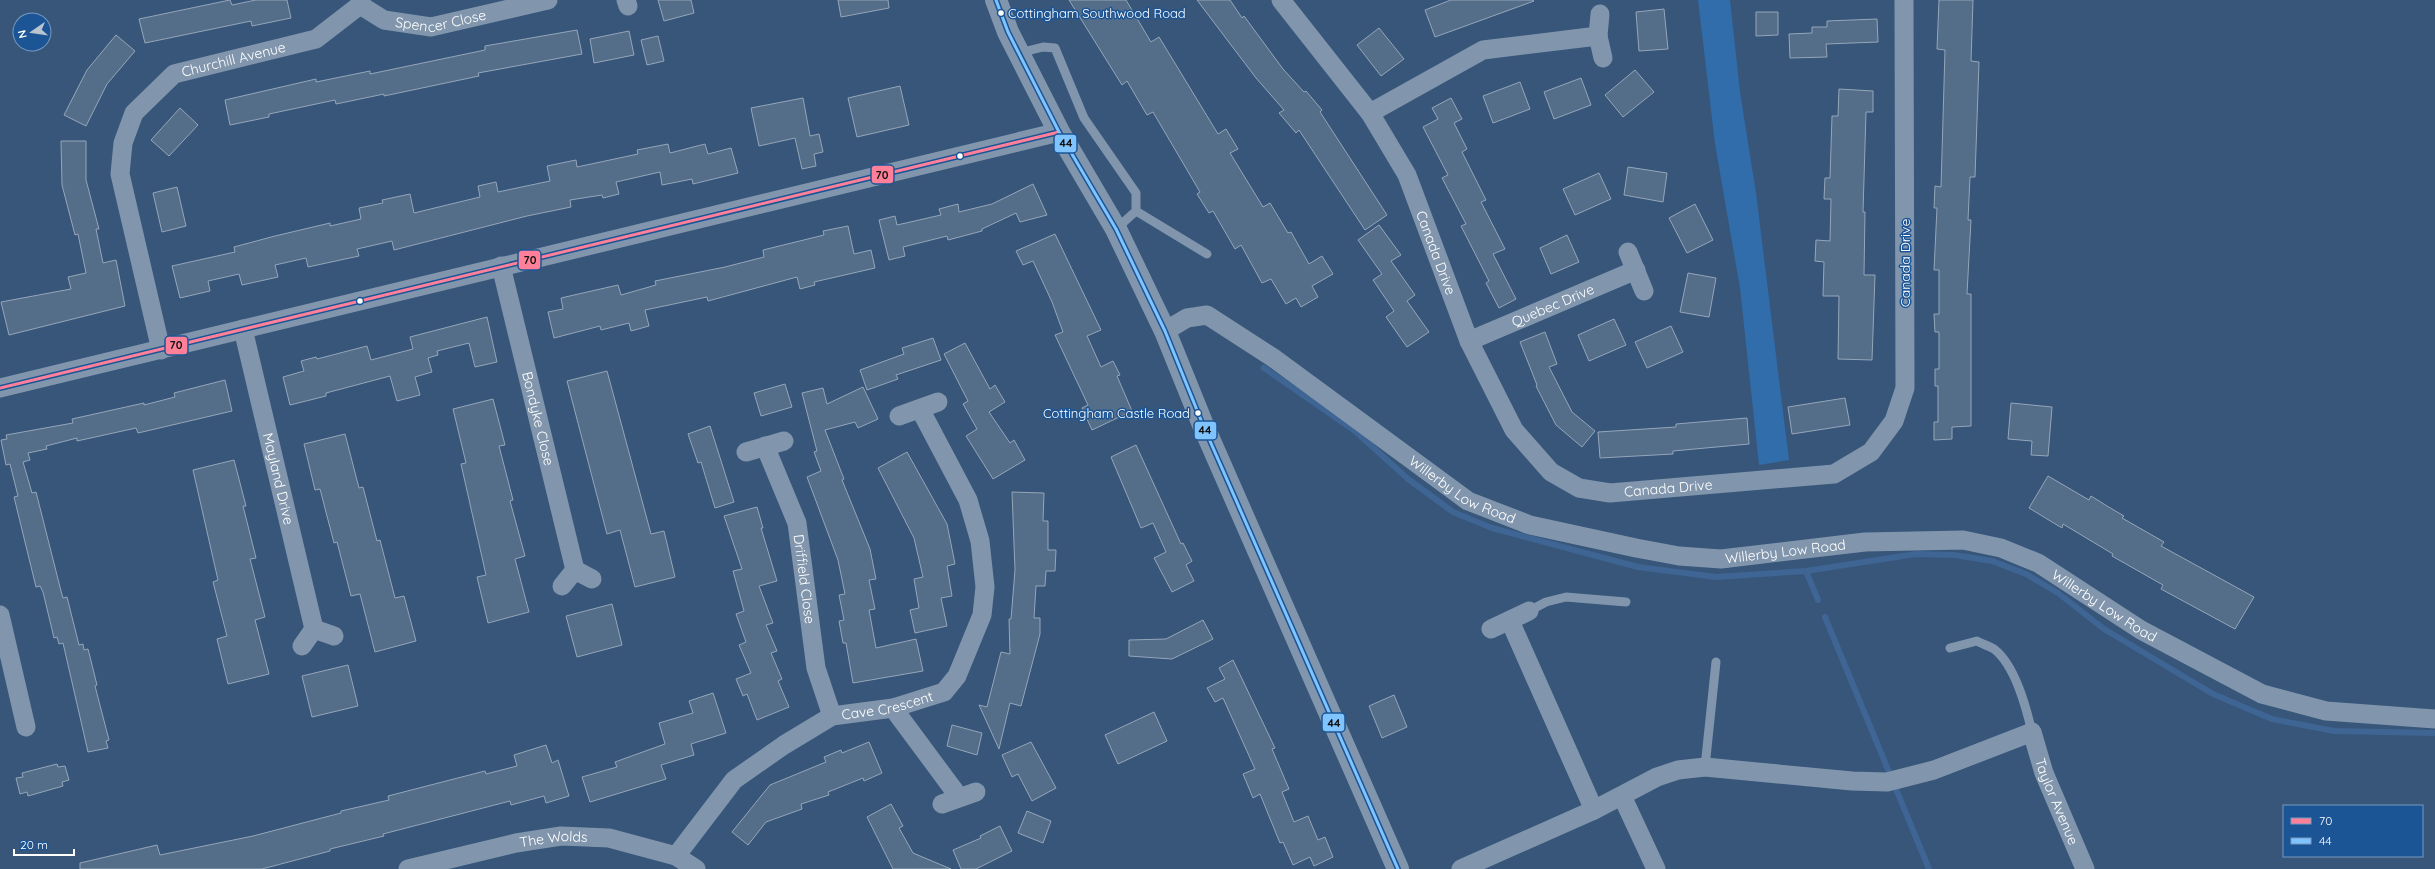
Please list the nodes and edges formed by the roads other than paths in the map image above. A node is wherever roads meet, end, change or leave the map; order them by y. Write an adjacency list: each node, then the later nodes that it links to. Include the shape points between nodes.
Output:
1 (548, 0): 5 (street, Spencer Close, via 431,27 384,20)
2 (996, 0): 8 (street)
3 (1281, 0): 10 (street, Canada Drive)
4 (1904, 0): 21 (street, Canada Drive, via 1905,388 1894,421 1871,452 1834,474 1610,492 1579,488 1551,472 1514,430)
5 (360, 2): 22 (street, Churchill Avenue, via 316,39 174,74 134,113 123,143 120,174)
6 (1600, 14): 7 (street)
7 (1598, 36): 9 (street); 10 (street, via 1482,50)
8 (1019, 53): 11 (street); 12 (lane, via 1043,47 1055,48 1084,118 1136,193)
9 (1603, 58)
10 (1370, 113): 21 (street, Canada Drive, via 1407,175)
11 (1059, 132): 13 (street); 16 (street)
12 (1136, 211): 13 (lane); 15 (lane)
13 (1116, 229): 20 (street)
14 (1628, 252): 17 (street)
15 (1207, 254)
16 (501, 266): 19 (street); 30 (street, Bondyke Close)
17 (1636, 270): 18 (street); 21 (street, Quebec Drive)
18 (1644, 290)
19 (242, 329): 22 (street); 37 (street, Mayland Drive)
20 (1165, 330): 45 (street, Willerby Low Road, via 1187,318 1207,315 1272,357 1468,501 1530,525 1679,556 1721,559 1865,542 1963,540 2001,548 2038,563 2141,630 2262,694 2326,711); 56 (street, via 1190,394)
21 (1469, 341)
22 (161, 350): 23 (street)
23 (0, 388)
24 (938, 402): 25 (street)
25 (920, 409): 26 (street); 43 (street, Cave Crescent, via 968,500 980,541 985,587 982,615 957,676 944,692)
26 (898, 416)
27 (784, 441): 28 (street)
28 (765, 446): 29 (street); 44 (street, Driffield Close, via 796,523 816,668)
29 (746, 452)
30 (575, 570): 31 (street); 32 (street)
31 (592, 579)
32 (562, 586)
33 (1626, 602): 34 (lane, via 1566,597 1550,600)
34 (1530, 611): 36 (street)
35 (0, 616): 46 (street)
36 (1510, 621): 38 (street); 51 (street)
37 (314, 629): 39 (street); 40 (street)
38 (1491, 629)
39 (334, 636)
40 (302, 646)
41 (1950, 648): 47 (lane, via 1977,641 1997,653 2014,678)
42 (1716, 662): 48 (lane)
43 (894, 708): 44 (street, Cave Crescent); 50 (street)
44 (832, 716): 52 (street, Cave Crescent, via 734,780)
45 (2435, 719)
46 (26, 727)
47 (2032, 732): 48 (street, via 1934,770 1887,782); 59 (street, Taylor Avenue, via 2044,773)
48 (1705, 767): 49 (street, via 1678,770 1657,777)
49 (1622, 796): 51 (street); 58 (street)
50 (959, 798)
51 (1594, 810): 57 (street)
52 (676, 856): 53 (street, The Wolds, via 609,838 561,836 516,843); 55 (street, The Wolds)
53 (457, 863): 54 (street, The Wolds)
54 (408, 869)
55 (696, 869)
56 (1398, 869)
57 (1461, 869)
58 (1656, 869)
59 (2085, 869)

